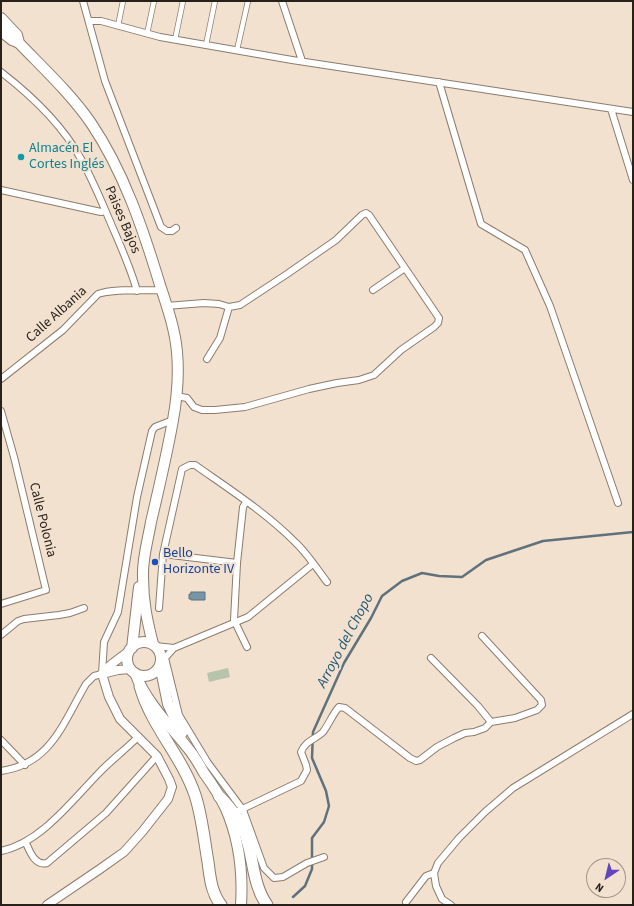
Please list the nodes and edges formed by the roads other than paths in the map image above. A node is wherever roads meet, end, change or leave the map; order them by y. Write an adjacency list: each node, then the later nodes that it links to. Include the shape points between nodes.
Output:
1 (83, 1): 9 (street)
2 (123, 1): 10 (street)
3 (154, 1): 12 (street)
4 (183, 1): 13 (street)
5 (215, 1): 15 (street)
6 (248, 1): 16 (street)
7 (282, 1): 17 (street)
8 (1, 18): 14 (main road)
9 (89, 21): 10 (street); 25 (street, via 105,81 161,227 169,232)
10 (118, 26): 12 (street)
11 (1, 31): 14 (main road)
12 (147, 34): 13 (street)
13 (175, 40): 15 (street)
14 (20, 43): 27 (main road, via 60,84 106,147 135,211)
15 (206, 45): 16 (street)
16 (237, 50): 17 (street)
17 (302, 61): 19 (street)
18 (1, 72): 24 (street, Paises Bajos, via 38,104 69,140 81,158)
19 (439, 82): 20 (street); 38 (street, via 481,224 525,250 550,306)
20 (611, 109): 21 (street); 22 (street)
21 (633, 112)
22 (633, 180)
23 (1, 190): 24 (street)
24 (105, 211): 29 (street, Paises Bajos)
25 (176, 228)
26 (405, 268): 28 (street); 31 (street, via 366,213 336,240 287,274 240,304); 34 (street, via 439,318 438,323 401,350 374,375 245,407 202,410 194,407 186,398)
27 (162, 290): 29 (street, Calle Albania); 30 (main road)
28 (373, 290)
29 (137, 291): 33 (street, Calle Albania, via 103,292 94,296 63,330)
30 (166, 306): 31 (street, via 204,303); 34 (main road, via 177,350)
31 (229, 307): 32 (street, via 220,338)
32 (207, 359)
33 (1, 379)
34 (176, 396): 36 (main road)
35 (1, 411): 44 (street, Calle Polonia, via 46,590)
36 (173, 420): 42 (main road); 57 (street, via 155,427 152,431 137,497 118,612 104,642)
37 (246, 502): 39 (street, via 195,465 182,469); 40 (street, via 243,507); 41 (street, via 296,543)
38 (618, 503)
39 (163, 554): 40 (street); 46 (street)
40 (238, 563): 47 (street, via 234,620)
41 (313, 564): 43 (street); 47 (street, via 248,617)
42 (142, 576): 50 (main road, via 144,611); 53 (main road)
43 (327, 582)
44 (1, 604)
45 (84, 608): 48 (street, via 70,613 24,619)
46 (159, 608)
47 (236, 623): 51 (street); 52 (street)
48 (1, 635)
49 (482, 636): 60 (street, via 541,700 542,705 537,710 514,718)
50 (154, 645): 52 (street); 53 (main road, via 141,642); 55 (main road)
51 (247, 647)
52 (174, 648): 55 (street)
53 (131, 649): 56 (main road, via 128,659); 57 (street, via 107,667)
54 (431, 658): 60 (street)
55 (162, 662): 56 (main road, via 156,672 148,675); 63 (main road, via 168,704); 68 (street, via 180,715)
56 (133, 671): 57 (street, via 118,670); 58 (main road)
57 (102, 674): 61 (street, via 113,708); 65 (street, via 94,676 86,684 49,747 38,758)
58 (140, 686): 63 (main road); 74 (highway, via 143,698 163,737 188,776 200,817 212,887)
59 (633, 714): 72 (street, via 513,788 459,838 438,863)
60 (492, 722): 68 (street, via 485,728 454,738 416,761 345,708 340,707 318,737 304,746 301,752 307,770 301,781)
61 (138, 737): 64 (street); 69 (street)
62 (1, 740): 65 (street)
63 (188, 748): 67 (main road)
64 (158, 756): 69 (street, via 106,813 47,863 38,862); 75 (street, via 172,787 168,799 124,852)
65 (25, 765): 66 (street)
66 (1, 771)
67 (219, 796): 68 (highway); 76 (main road, via 237,845 242,889)
68 (238, 811): 71 (street, via 264,868 274,878 283,877 307,863); 77 (highway, via 248,840 254,876)
69 (26, 843): 70 (street)
70 (1, 851)
71 (324, 857)
72 (434, 873): 73 (street, via 426,876); 78 (street, via 442,899)
73 (406, 902)
74 (220, 904)
75 (47, 905)
76 (241, 905)
77 (267, 905)
78 (451, 905)

